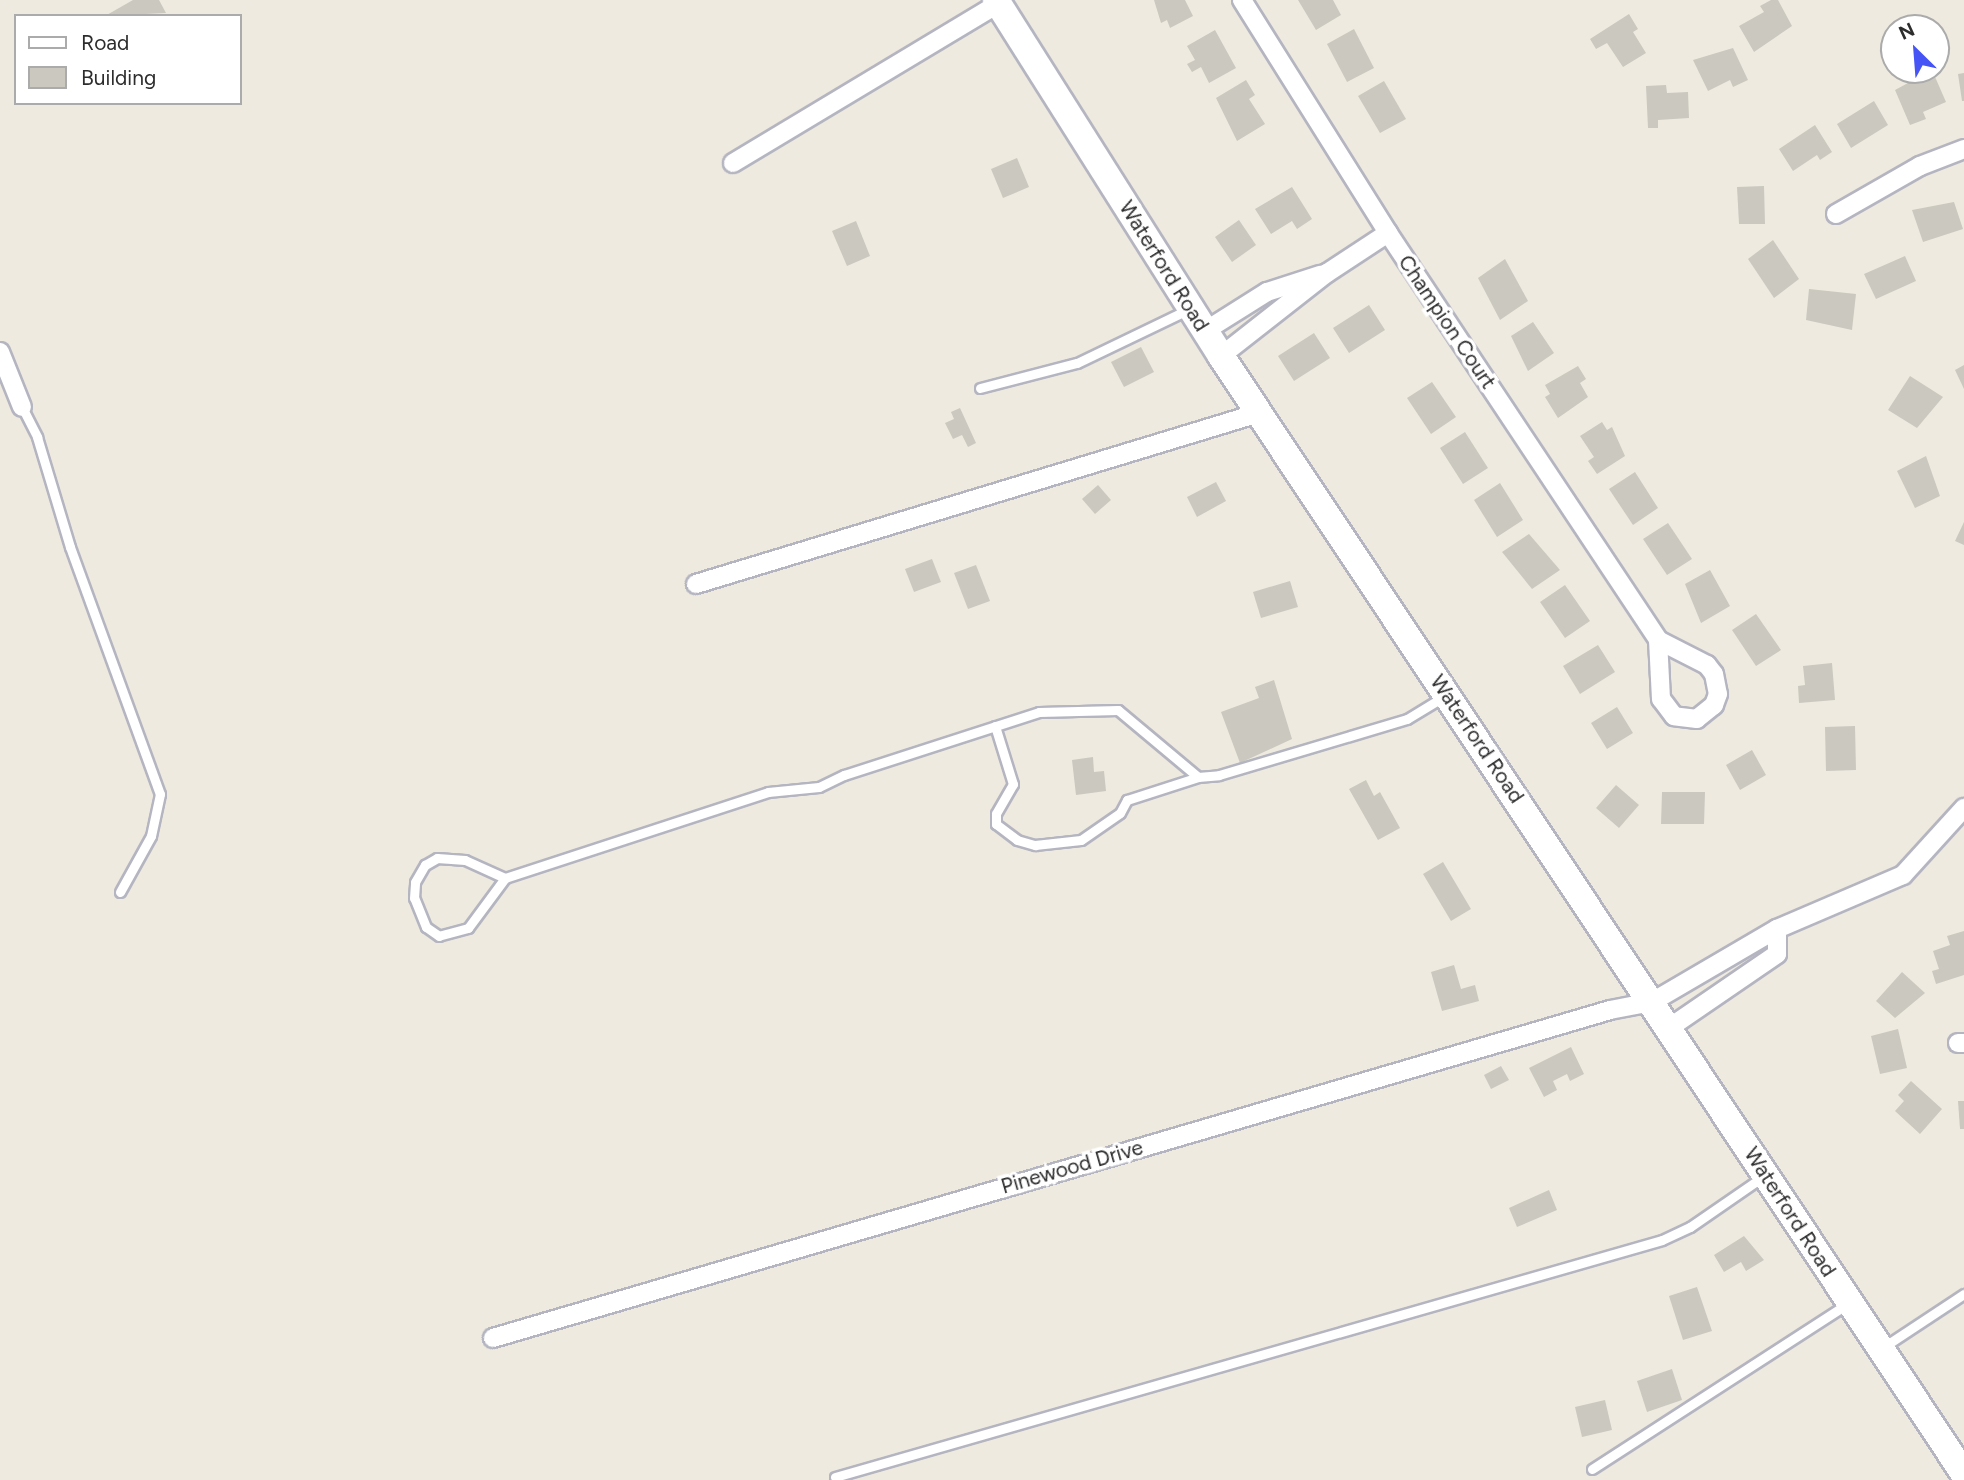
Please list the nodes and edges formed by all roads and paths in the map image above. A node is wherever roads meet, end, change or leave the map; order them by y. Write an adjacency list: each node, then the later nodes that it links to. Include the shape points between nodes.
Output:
1 (1242, 0): 6 (street, Champion Court)
2 (997, 2): 4 (street); 8 (main road, Waterford Road)
3 (1964, 149): 5 (street, via 1920,166)
4 (733, 163)
5 (1836, 214)
6 (1388, 233): 7 (street); 16 (street, Champion Court)
7 (1327, 273): 9 (street, via 1267,292); 11 (street)
8 (1189, 308): 9 (main road, Waterford Road); 12 (lane, via 1077,363)
9 (1205, 331): 11 (main road, Waterford Road)
10 (0, 352): 13 (street)
11 (1221, 356): 14 (main road, Waterford Road)
12 (980, 388)
13 (22, 407): 22 (lane, via 37,437 70,547 143,736 160,794 151,836)
14 (1259, 414): 15 (street); 17 (main road, Waterford Road)
15 (696, 584)
16 (1658, 640): 16 (street, Champion Court, via 1661,699 1674,716 1697,719 1714,705 1718,694 1714,674 1707,665)
17 (1447, 695): 19 (lane, via 1407,719 1219,775); 24 (main road, Waterford Road)
18 (995, 726): 19 (lane, via 1039,712 1118,710); 19 (lane, via 1013,784 996,814 996,824 1035,845 1082,840 1120,813 1127,800); 21 (lane, via 819,787 768,792)
19 (1198, 777)
20 (1964, 808): 23 (street, Pinewood Drive, via 1903,875)
21 (505, 878): 21 (lane, via 449,858 425,865 415,882 414,898 426,927 439,936 468,928)
22 (120, 892)
23 (1777, 929): 24 (street, Pinewood Drive); 25 (street, via 1777,954)
24 (1653, 1002): 25 (main road, Waterford Road); 29 (street, Pinewood Drive, via 1610,1010)
25 (1669, 1028): 26 (main road, Waterford Road)
26 (1766, 1175): 28 (main road, Waterford Road); 33 (lane, via 1690,1227 1662,1240)
27 (1964, 1294): 30 (lane)
28 (1850, 1302): 30 (main road, Waterford Road); 31 (lane)
29 (493, 1338)
30 (1880, 1349): 32 (main road, Waterford Road)
31 (1592, 1469)
32 (1964, 1474)
33 (835, 1477)

